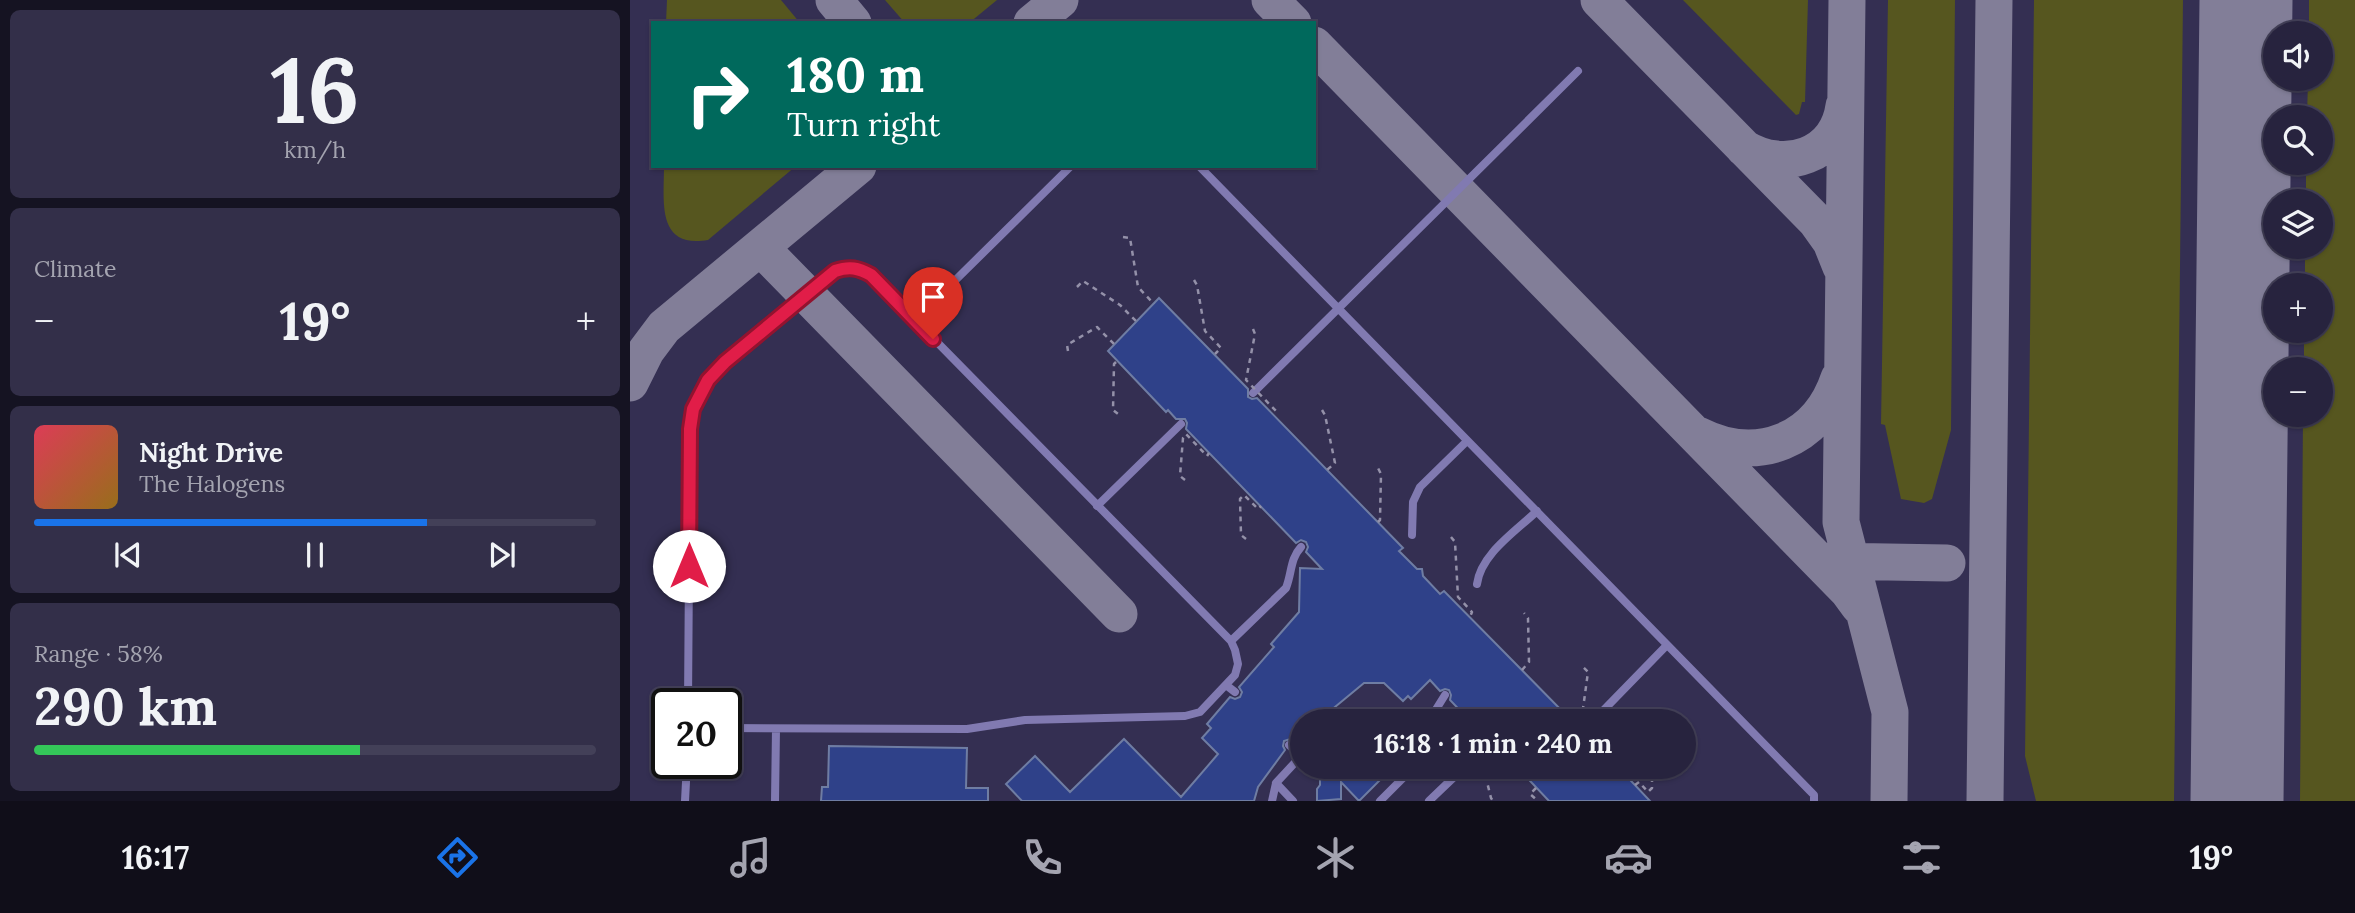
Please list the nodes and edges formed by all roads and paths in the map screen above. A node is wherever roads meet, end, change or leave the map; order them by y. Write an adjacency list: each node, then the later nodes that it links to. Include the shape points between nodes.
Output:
1 (1578, 71): 8 (lane)
2 (1069, 168): 9 (lane)
3 (1201, 168): 8 (lane)
4 (1123, 237): 7 (path, via 1130,238 1138,287)
5 (1194, 280): 14 (path, via 1205,331 1221,348)
6 (1077, 287): 10 (path, via 1083,281)
7 (1154, 304)
8 (1338, 308): 16 (lane); 21 (lane)
9 (915, 320): 26 (lane); 42 (lane, via 871,275 846,267 835,271 708,380 693,409 690,429)
10 (1136, 321)
11 (1253, 329): 19 (path, bridge, via 1246,380 1276,411)
12 (1115, 345): 13 (path, via 1097,327 1068,345)
13 (1068, 351)
14 (1215, 354)
15 (1116, 362): 18 (path, via 1113,410)
16 (1253, 393)
17 (1322, 410): 24 (path, via 1335,463)
18 (1118, 414)
19 (1273, 414)
20 (1181, 424): 26 (lane)
21 (1467, 441): 28 (lane); 30 (lane, via 1420,486 1413,502)
22 (1209, 453): 25 (path, via 1207,456 1186,434 1180,476)
23 (1378, 468): 29 (path)
24 (1327, 470)
25 (1185, 480)
26 (1097, 506): 37 (lane)
27 (1261, 506): 32 (path, via 1258,509 1244,495 1240,499 1241,535)
28 (1536, 511): 34 (lane, via 1489,557); 38 (lane)
29 (1378, 522)
30 (1412, 535)
31 (1451, 537): 36 (path, via 1458,597 1472,612)
32 (1246, 539)
33 (1301, 547): 37 (lane, via 1286,587)
34 (1477, 584)
35 (1524, 613): 40 (path, via 1529,663)
36 (1470, 617)
37 (1231, 641): 41 (lane, via 1238,664)
38 (1667, 645): 47 (lane); 67 (lane, via 1814,795)
39 (1583, 667): 46 (path, via 1588,672)
40 (1522, 670)
41 (1226, 685): 43 (lane); 49 (lane, via 1200,712 1185,716 1025,720 967,729)
42 (688, 688)
43 (1235, 692)
44 (1445, 695): 45 (lane)
45 (1436, 709)
46 (1583, 709)
47 (1604, 709)
48 (742, 728): 49 (lane)
49 (776, 729): 60 (lane)
50 (1290, 768): 56 (lane)
51 (686, 779): 59 (lane)
52 (1402, 779): 63 (lane)
53 (1452, 779): 64 (lane)
54 (1486, 779): 65 (path)
55 (1652, 779): 57 (path, via 1648,792 1639,782)
56 (1276, 783): 61 (lane); 62 (lane)
57 (1635, 785)
58 (1536, 788): 66 (path, via 1530,794)
59 (685, 801)
60 (775, 801)
61 (1272, 801)
62 (1293, 801)
63 (1380, 801)
64 (1429, 801)
65 (1493, 801)
66 (1538, 801)
67 (1814, 801)

